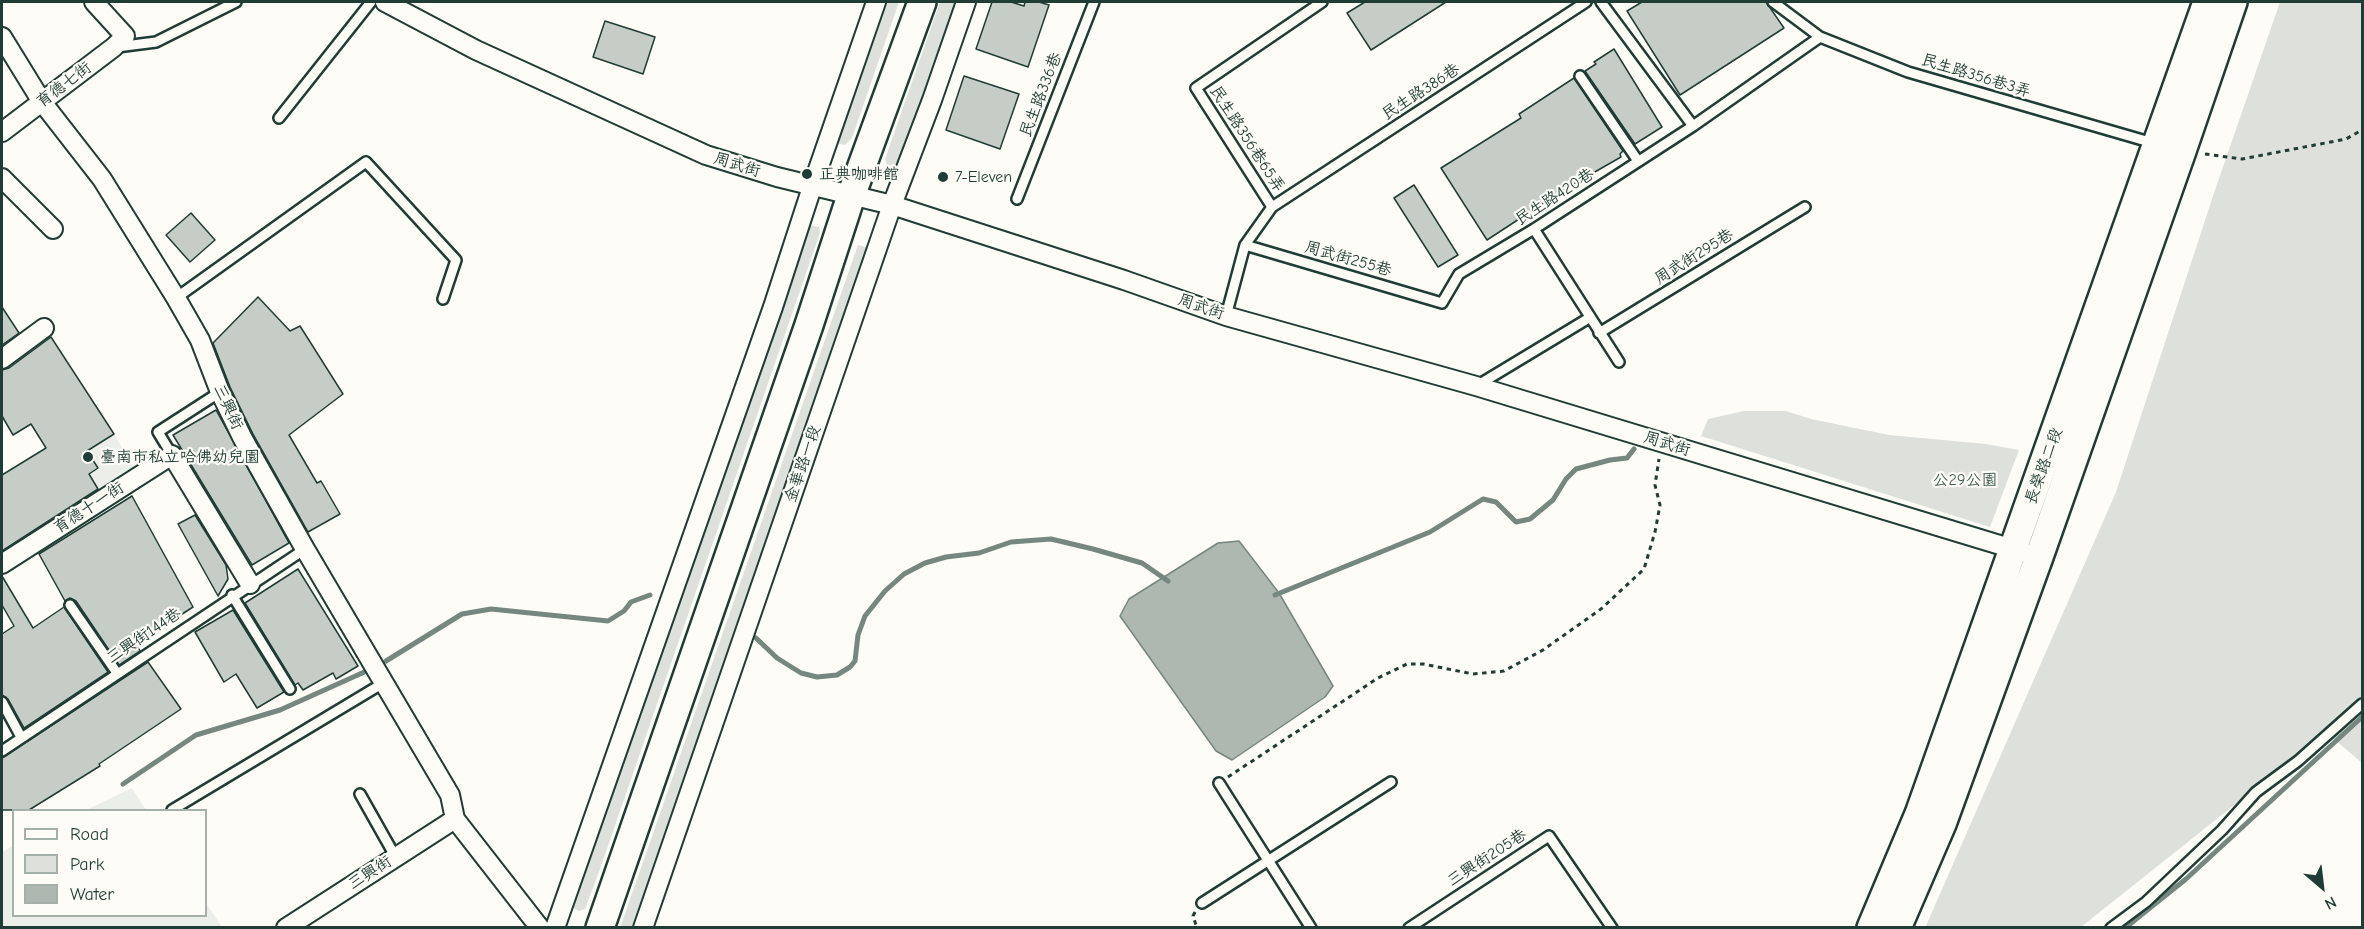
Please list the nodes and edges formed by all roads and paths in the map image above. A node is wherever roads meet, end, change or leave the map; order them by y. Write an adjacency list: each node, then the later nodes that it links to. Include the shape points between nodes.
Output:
1 (94, 2): 17 (street)
2 (236, 2): 17 (lane, via 156,42)
3 (370, 2): 20 (lane)
4 (385, 2): 27 (street, 周武街, via 476,50 706,155)
5 (876, 2): 27 (street)
6 (922, 2): 28 (main road)
7 (966, 2): 30 (street, 金華路一段)
8 (1094, 2): 29 (lane, 民生路336巷)
9 (1322, 2): 31 (lane, 民生路356巷65弄, via 1196,88)
10 (1586, 2): 31 (lane, 民生路386巷)
11 (1601, 2): 21 (lane)
12 (1773, 2): 16 (lane, 民生路356巷3弄)
13 (2207, 2): 24 (main road, 長榮路二段)
14 (2233, 2): 24 (main road, 長榮路二段)
15 (2, 37): 19 (street, 三興街)
16 (1820, 37): 21 (lane, 民生路420巷); 24 (lane, 民生路356巷3弄, via 1908,72)
17 (119, 42): 19 (street, 育德七街)
18 (1580, 76): 25 (lane)
19 (42, 102): 23 (street, 育德七街); 36 (street, 三興街, via 102,179)
20 (279, 118)
21 (1693, 126): 25 (lane, 民生路420巷)
22 (2362, 130): 24 (path, via 2346,139 2242,159)
23 (2, 132)
24 (2170, 148): 50 (main road, 長榮路二段)
25 (1638, 161): 34 (lane, 民生路420巷)
26 (2, 178): 33 (street)
27 (813, 184): 28 (street, 周武街); 72 (street)
28 (851, 196): 30 (street, 周武街); 73 (main road)
29 (1017, 199)
30 (892, 206): 39 (street, 周武街); 74 (street, 金華路一段)
31 (1272, 207): 35 (lane)
32 (1805, 207): 42 (lane, 周武街295巷)
33 (53, 229)
34 (1534, 229): 38 (lane, 民生路420巷, via 1459,274); 40 (lane)
35 (1245, 245): 38 (lane, 周武街255巷); 39 (lane)
36 (176, 298): 37 (lane, via 366,162 456,260); 46 (street, 三興街, via 200,340)
37 (443, 299)
38 (1442, 303)
39 (1226, 316): 45 (street, 周武街)
40 (1589, 318): 42 (lane); 45 (lane)
41 (44, 328): 43 (street)
42 (1599, 333): 44 (lane)
43 (2, 358)
44 (1619, 362)
45 (1476, 386): 47 (street, 周武街)
46 (220, 392): 48 (lane, via 158,432); 49 (street, 三興街)
47 (1660, 442): 50 (street, 周武街); 63 (path, via 1655,485 1660,505 1644,569 1600,609 1543,650 1504,670 1473,674 1407,664 1378,678)
48 (171, 455): 51 (street, 育德十一街); 52 (street)
49 (305, 549): 52 (lane, 三興街144巷); 56 (street, 三興街)
50 (2027, 553): 78 (main road, 長榮路二段); 79 (main road, 長榮路二段, via 1942,824)
51 (2, 564)
52 (250, 584): 53 (lane, 三興街144巷)
53 (232, 595): 55 (lane, 三興街144巷); 57 (lane)
54 (70, 605): 55 (lane)
55 (117, 673): 60 (lane, 三興街144巷)
56 (385, 682): 65 (lane); 66 (street, 三興街, via 450,795)
57 (290, 689)
58 (2, 702): 60 (lane)
59 (2362, 704): 80 (lane, via 2256,792 2146,902)
60 (21, 737): 61 (lane, 三興街144巷)
61 (2, 751)
62 (1390, 782): 68 (lane)
63 (1219, 783): 68 (lane)
64 (360, 794): 67 (lane)
65 (174, 809)
66 (455, 819): 67 (street, 三興街); 71 (street, 三興街)
67 (395, 856): 70 (street, 三興街)
68 (1268, 860): 69 (lane); 75 (lane)
69 (1202, 903)
70 (285, 927)
71 (540, 927)
72 (555, 927)
73 (600, 927)
74 (643, 927)
75 (1311, 927)
76 (1409, 927): 77 (lane, 三興街205巷, via 1549,836)
77 (1612, 927)
78 (1871, 927)
79 (1897, 927)
80 (2111, 927)

